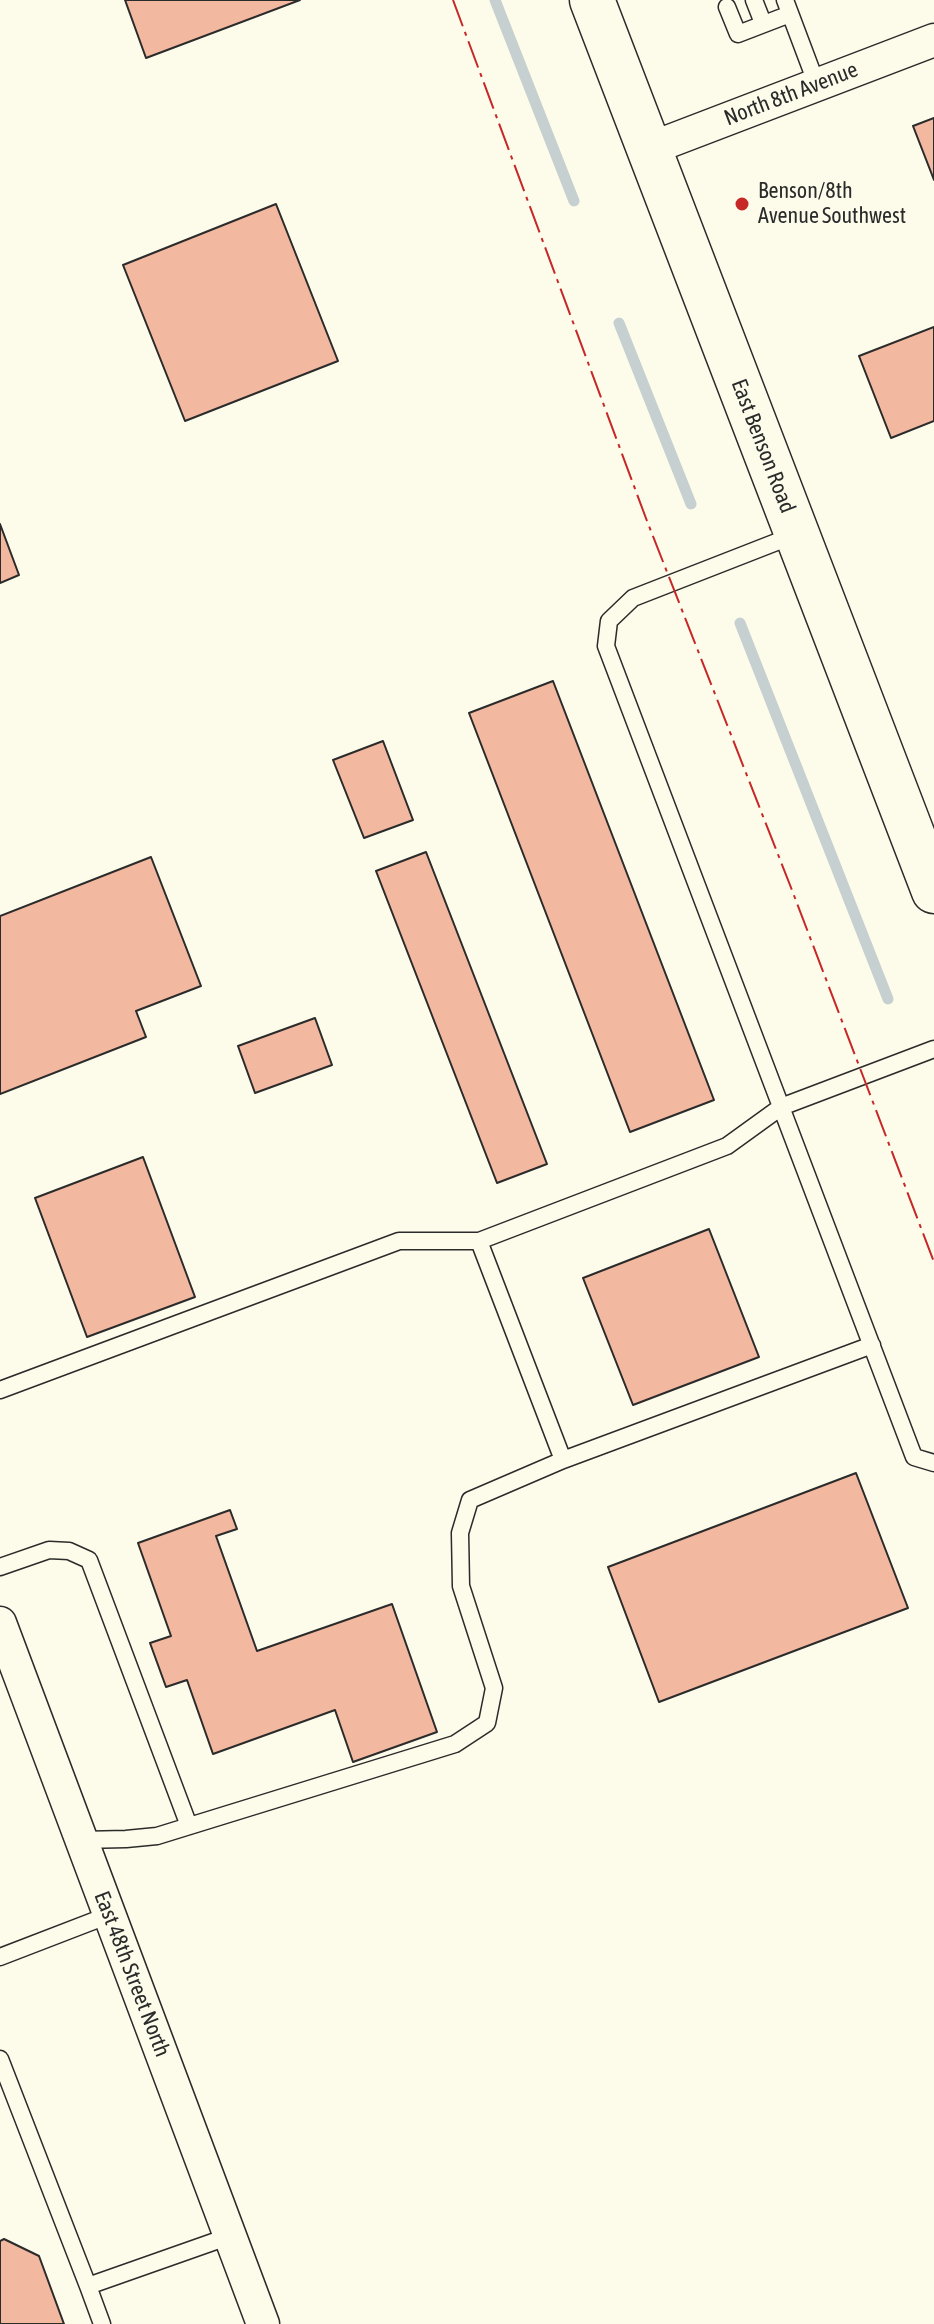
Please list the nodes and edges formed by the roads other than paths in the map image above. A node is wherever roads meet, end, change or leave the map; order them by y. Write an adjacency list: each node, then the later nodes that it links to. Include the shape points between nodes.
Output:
1 (592, 0): 8 (main road, East Benson Road)
2 (754, 0): 5 (lane)
3 (727, 7): 5 (lane, via 738,34)
4 (787, 7): 5 (lane); 7 (lane)
5 (763, 23)
6 (934, 40): 7 (street, North 8th Avenue)
7 (817, 85): 8 (street, North 8th Avenue)
8 (649, 149): 9 (main road, East Benson Road)
9 (797, 534): 10 (main road, East Benson Road); 13 (lane, via 633,598 609,621 606,646)
10 (921, 817): 11 (main road, East Benson Road)
11 (934, 891)
12 (934, 1049): 13 (lane)
13 (781, 1107): 14 (lane, via 727,1146); 15 (lane)
14 (479, 1241): 16 (lane, via 399,1241); 17 (lane)
15 (872, 1345): 17 (lane); 18 (lane, via 914,1457)
16 (0, 1390)
17 (563, 1460): 22 (lane, via 470,1500 460,1533 461,1586 494,1688 487,1723 455,1744)
18 (934, 1463)
19 (0, 1567): 22 (lane, via 49,1550 89,1560)
20 (0, 1623): 21 (street, East 48th Street North)
21 (6, 1658): 23 (street, East 48th Street North)
22 (189, 1826): 23 (lane, via 157,1836)
23 (81, 1840): 24 (street, East 48th Street North)
24 (109, 1915): 25 (lane); 27 (street, East 48th Street North)
25 (0, 1957)
26 (0, 2059): 28 (lane)
27 (230, 2236): 28 (lane); 30 (street, East 48th Street North)
28 (88, 2286): 29 (lane)
29 (102, 2324)
30 (263, 2324)

